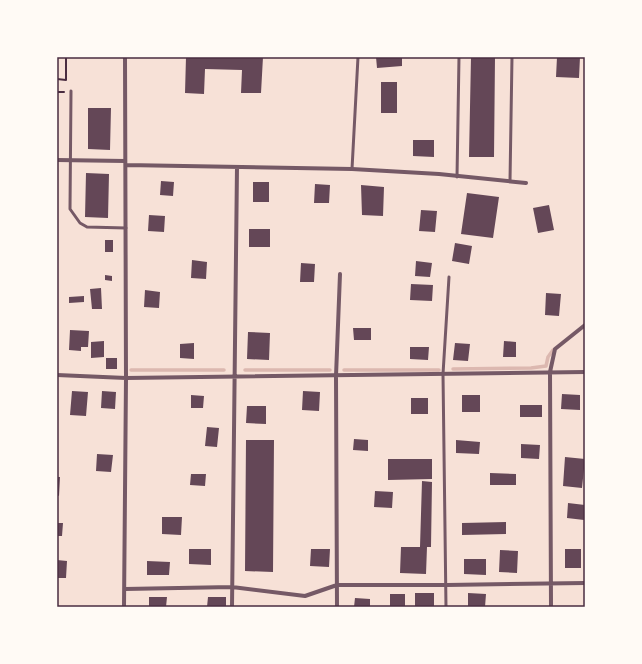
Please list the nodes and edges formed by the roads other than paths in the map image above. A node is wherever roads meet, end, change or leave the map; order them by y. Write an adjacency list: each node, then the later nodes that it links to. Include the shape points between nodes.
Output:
1 (125, 57): 8 (street)
2 (358, 57): 10 (lane)
3 (459, 57): 11 (lane)
4 (512, 57): 12 (lane)
5 (71, 91): 7 (lane)
6 (57, 160): 7 (street)
7 (71, 160): 8 (street); 14 (lane, via 70,209 80,223 87,227)
8 (125, 163): 9 (street); 14 (street)
9 (237, 167): 10 (street); 23 (street)
10 (352, 170): 11 (street)
11 (457, 177): 12 (street)
12 (510, 181): 13 (street)
13 (526, 183)
14 (126, 228): 24 (street)
15 (340, 274): 22 (street)
16 (449, 277): 20 (lane)
17 (585, 325): 18 (street, via 555,349)
18 (550, 372): 19 (street); 20 (street); 25 (street)
19 (585, 372)
20 (443, 374): 22 (street); 28 (lane)
21 (57, 375): 24 (street)
22 (336, 376): 23 (street); 27 (street)
23 (234, 377): 24 (street); 29 (street)
24 (126, 378): 30 (street)
25 (551, 583): 26 (street); 28 (street); 35 (street)
26 (585, 583)
27 (337, 585): 28 (street); 29 (street, via 305,596); 33 (street)
28 (447, 585): 34 (lane)
29 (232, 587): 30 (street); 32 (street)
30 (125, 588): 31 (street)
31 (124, 607)
32 (232, 607)
33 (337, 607)
34 (446, 607)
35 (551, 607)

